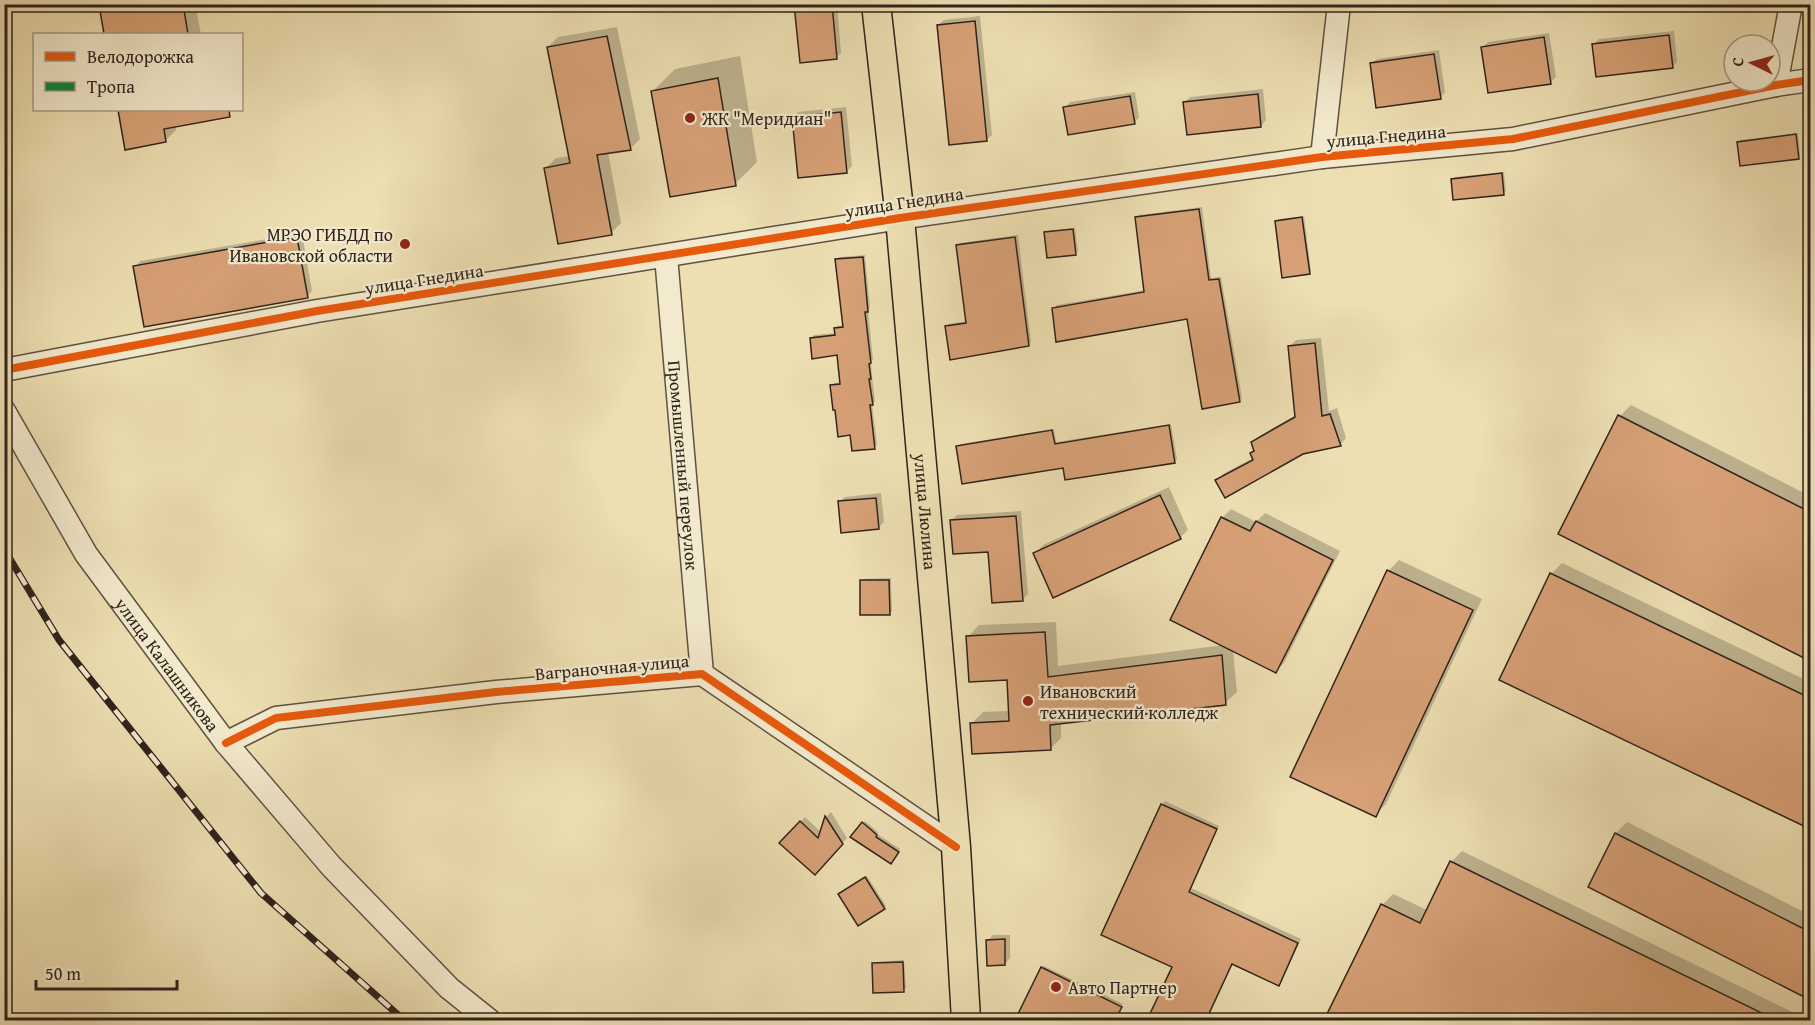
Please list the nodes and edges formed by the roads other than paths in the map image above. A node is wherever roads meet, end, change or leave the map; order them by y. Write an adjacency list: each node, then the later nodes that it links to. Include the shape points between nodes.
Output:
1 (876, 4): 9 (main road, улица Люлина)
2 (1339, 4): 8 (street)
3 (1791, 4): 4 (street)
4 (1782, 53)
5 (1810, 80): 6 (street, улица Гнедина)
6 (1782, 84)
7 (1737, 93): 8 (street, улица Гнедина, via 1513,139)
8 (1322, 157): 9 (street, улица Гнедина)
9 (900, 218): 10 (street, улица Гнедина); 15 (main road, улица Люлина)
10 (666, 255): 11 (street, улица Гнедина, via 317,311); 13 (street, Промышленный переулок)
11 (4, 370)
12 (4, 411): 14 (street, улица Калашникова, via 86,554)
13 (702, 674): 14 (street, Ваграночная улица, via 276,718); 15 (street, Ваграночная улица)
14 (226, 743): 16 (street, улица Калашникова, via 331,866 449,988)
15 (956, 847): 17 (main road, улица Люлина)
16 (489, 1020)
17 (966, 1020)

